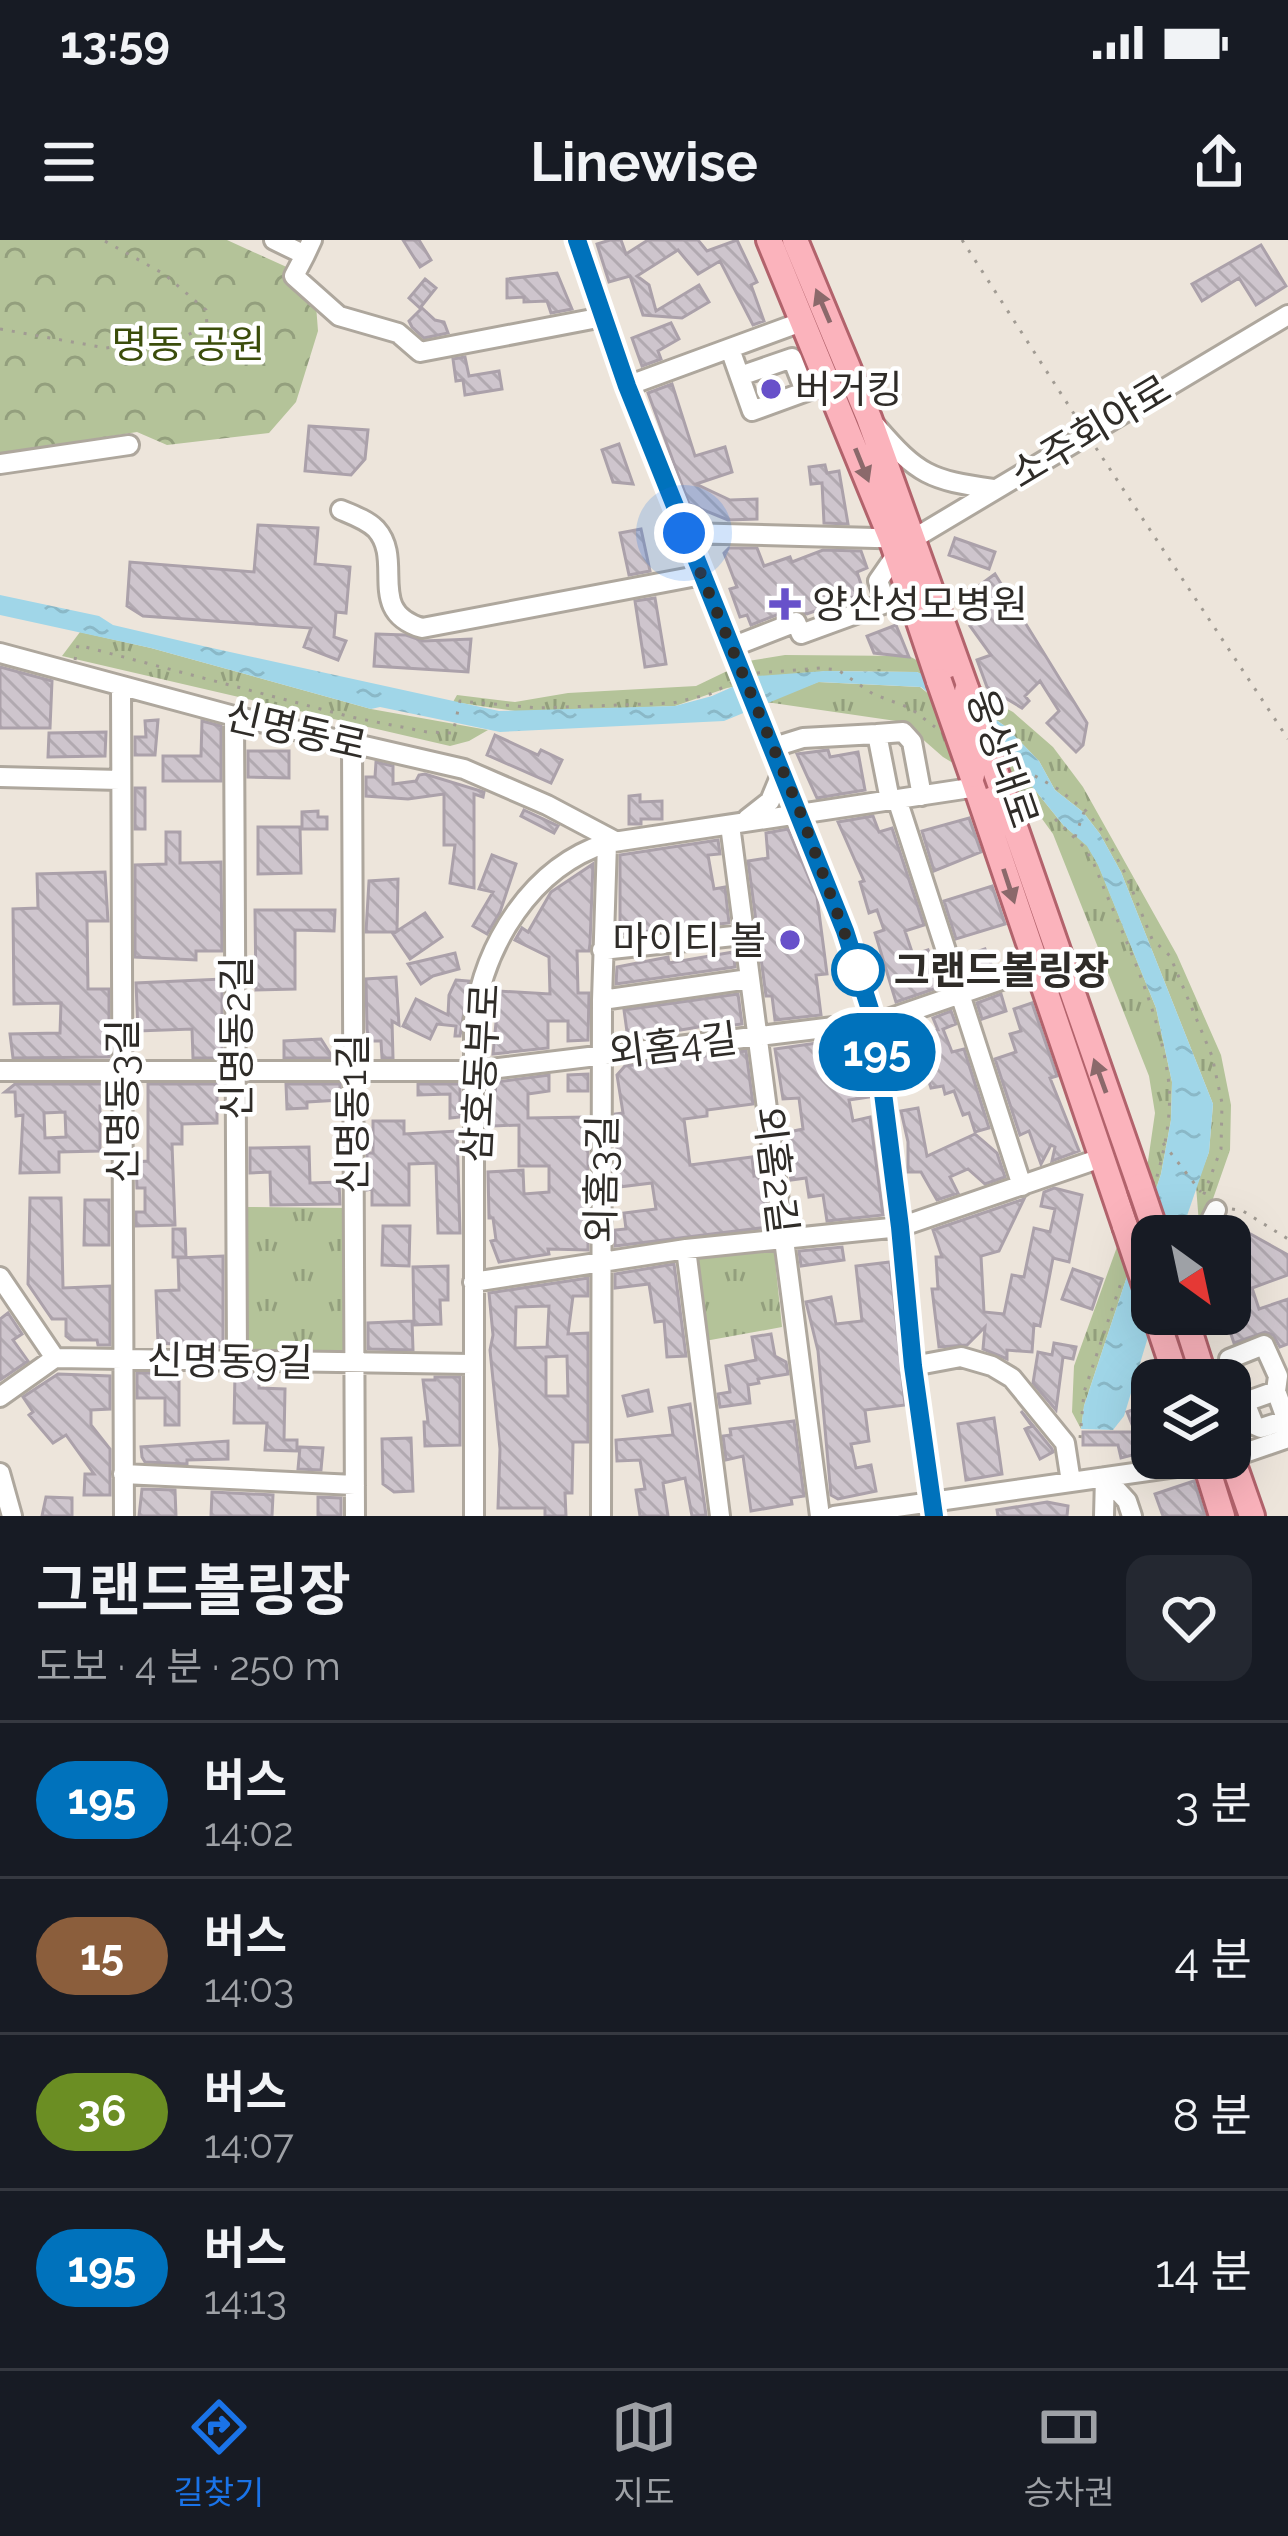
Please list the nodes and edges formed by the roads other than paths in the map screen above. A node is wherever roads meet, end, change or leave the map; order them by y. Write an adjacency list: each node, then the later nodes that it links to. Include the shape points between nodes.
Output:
1 (274, 240): 5 (street)
2 (577, 240): 7 (street)
3 (769, 240): 8 (main road, 웅상대로)
4 (795, 240): 13 (main road, 웅상대로, one-way to 4)
5 (309, 248): 7 (street, via 294,276 339,316 398,333 420,352)
6 (1288, 315): 16 (street, 소주회야로)
7 (603, 316): 11 (street)
8 (804, 321): 9 (street); 12 (main road, 웅상대로)
9 (730, 349): 10 (street); 11 (street)
10 (740, 376): 12 (street, via 792,358); 12 (street, via 752,411)
11 (627, 386): 18 (street)
12 (817, 387): 19 (main road, 웅상대로, one-way to 19)
13 (868, 418): 16 (street, via 925,474); 19 (main road, 웅상대로)
14 (129, 445): 15 (street)
15 (0, 464)
16 (993, 489): 19 (street, 소주회야로)
17 (341, 510): 20 (street, via 377,531 392,607 422,628)
18 (684, 533): 19 (street); 20 (street)
19 (900, 544): 22 (street, via 878,581 886,603 801,634 796,622); 30 (main road, 웅상대로, bridge, via 967,691); 30 (main road, 웅상대로, bridge, via 939,681)
20 (702, 575): 22 (street)
21 (0, 653): 23 (street, 신명동로)
22 (735, 653): 27 (street, bridge)
23 (122, 687): 24 (street, 신명동로); 31 (street, 신명동3길)
24 (234, 716): 26 (street, 신명동로); 50 (street, 신명동2길)
25 (877, 734): 27 (street); 32 (street, via 903,732 912,742); 33 (street)
26 (352, 743): 36 (street, 신명동로, via 464,770); 52 (street, 신명동1길)
27 (770, 744): 28 (street)
28 (782, 772): 34 (street); 35 (street, via 770,801)
29 (0, 777): 31 (street)
30 (991, 778): 32 (street, 삼호동부로); 41 (main road, 웅상대로, one-way to 41); 56 (main road, 웅상대로, one-way to 30, bridge)
31 (121, 780): 49 (street, 신명동3길)
32 (922, 796): 33 (street, 삼호동부로)
33 (894, 800): 34 (street, 삼호동부로); 43 (street)
34 (801, 814): 35 (street, 삼호동부로); 45 (street)
35 (734, 824): 37 (street, 삼호동부로); 39 (street, 외홈2길)
36 (585, 825): 37 (street, 신명동로); 38 (street)
37 (611, 842): 38 (street, 삼호동부로); 40 (street, 외홈3길)
38 (588, 850): 51 (street, 삼호동부로, via 539,886 495,944 478,993)
39 (743, 935): 40 (street); 42 (street, 외홈2길)
40 (602, 950): 44 (street, 외홈3길)
41 (1036, 968): 43 (street, 외홈4길); 53 (main road, 웅상대로)
42 (749, 979): 44 (street); 46 (street, 외홈2길)
43 (958, 995): 45 (street, 외홈4길); 54 (street)
44 (602, 1000): 47 (street, 외홈3길)
45 (874, 1022): 46 (street, 외홈4길); 58 (street)
46 (758, 1034): 47 (street, 외홈4길); 59 (street, 외홈2길)
47 (603, 1054): 51 (street, 외홈4길); 62 (street, 외홈3길)
48 (0, 1071): 49 (street, 외홈4길)
49 (123, 1071): 50 (street, 외홈4길); 66 (street, 신명동3길)
50 (236, 1071): 52 (street, 외홈4길); 68 (street, 신명동2길)
51 (473, 1071): 52 (street, 외홈4길); 64 (street, 삼호동부로)
52 (352, 1072): 69 (street, 신명동1길)
53 (1100, 1158): 54 (street); 60 (main road, 웅상대로, bridge)
54 (1022, 1186): 58 (street)
55 (1216, 1210): 57 (street)
56 (1149, 1215)
57 (1213, 1215)
58 (900, 1227): 59 (street); 71 (street)
59 (785, 1238): 61 (street); 93 (street, 외홈2길)
60 (1131, 1243)
61 (686, 1249): 62 (street); 92 (street)
62 (600, 1263): 64 (street); 91 (street, 외홈3길)
63 (0, 1276): 65 (street)
64 (473, 1282): 70 (street, 삼호동부로)
65 (55, 1358): 66 (street, 신명동9길); 73 (street)
66 (122, 1359): 68 (street, 신명동9길); 79 (street, 신명동3길)
67 (1229, 1359): 72 (street, via 1264,1345)
68 (237, 1360): 69 (street, 신명동9길)
69 (353, 1362): 70 (street, 신명동9길); 85 (street, 신명동1길)
70 (472, 1364): 90 (street, 삼호동부로)
71 (913, 1366): 84 (street, via 961,1358 1012,1378 1065,1444); 86 (street)
72 (1276, 1391): 74 (street); 76 (street)
73 (0, 1397)
74 (1251, 1398)
75 (1251, 1419): 76 (street)
76 (1287, 1428): 77 (street)
77 (1251, 1445)
78 (0, 1473): 87 (street)
79 (123, 1474): 85 (street); 88 (street, 신명동3길)
80 (1131, 1474): 81 (street)
81 (1105, 1478): 84 (street); 95 (street); 96 (street)
82 (1222, 1479): 97 (main road)
83 (1233, 1479): 98 (main road)
84 (1071, 1483): 86 (street)
85 (355, 1485): 89 (street, 신명동1길)
86 (933, 1509): 94 (street)
87 (12, 1516)
88 (124, 1516)
89 (355, 1516)
90 (474, 1516)
91 (601, 1516)
92 (720, 1516)
93 (820, 1516)
94 (834, 1516)
95 (1104, 1516)
96 (1132, 1516)
97 (1222, 1516)
98 (1252, 1516)

